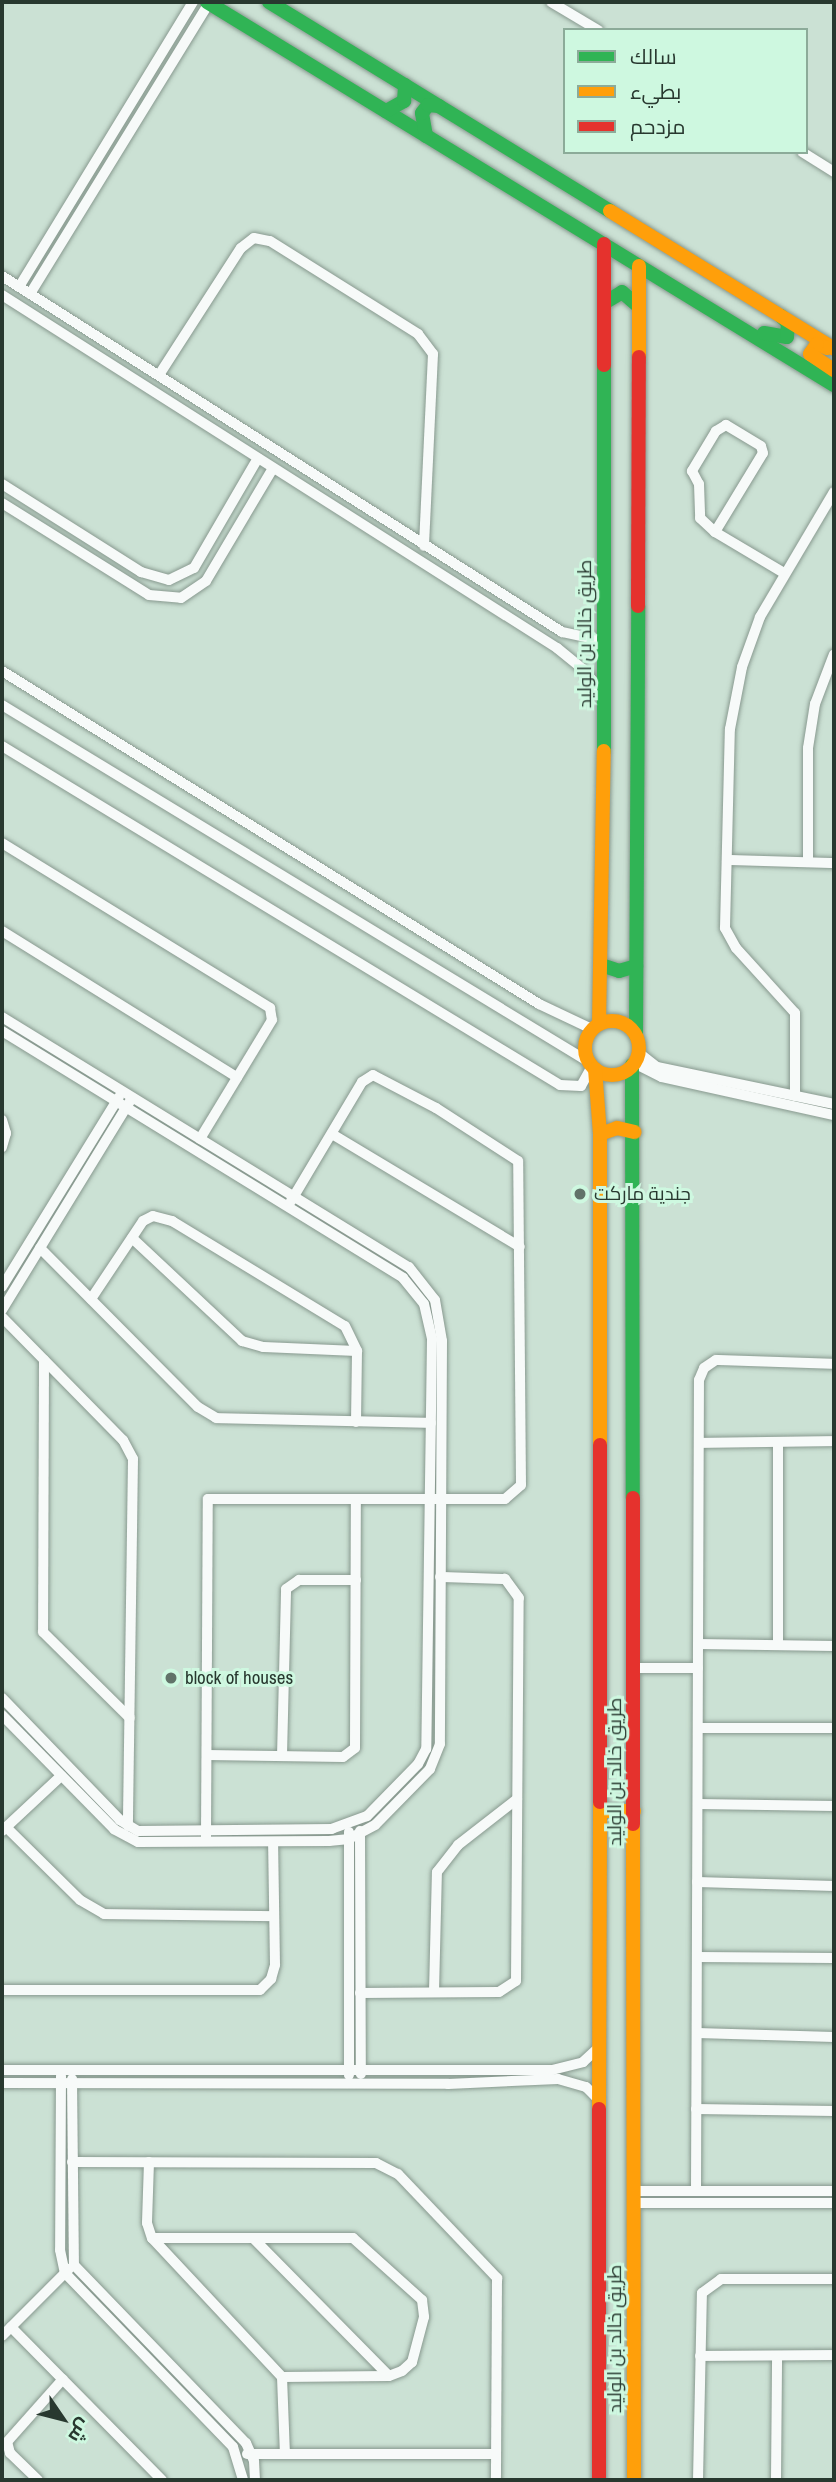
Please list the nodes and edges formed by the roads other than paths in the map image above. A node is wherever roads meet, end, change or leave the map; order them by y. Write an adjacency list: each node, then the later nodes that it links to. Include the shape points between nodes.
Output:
1 (193, 2): 15 (street)
2 (208, 2): 8 (street); 16 (street)
3 (269, 2): 6 (street)
4 (551, 2): 5 (street)
5 (594, 28)
6 (405, 85): 7 (street); 8 (street, via 404,101)
7 (439, 106): 9 (street, via 429,105 422,113); 21 (street)
8 (386, 111): 9 (street)
9 (426, 136): 12 (street)
10 (805, 154): 11 (street)
11 (834, 172)
12 (604, 244): 13 (street); 18 (street, طريق خالد بن الوليد)
13 (639, 266): 19 (street); 20 (street)
14 (2, 276): 15 (street)
15 (19, 287): 16 (street)
16 (30, 294): 24 (street)
17 (2, 295): 26 (street)
18 (604, 303): 19 (street, via 622,292); 38 (street, طريق خالد بن الوليد)
19 (638, 306): 50 (street)
20 (724, 315): 21 (street, via 783,340 790,332); 25 (street)
21 (780, 315): 22 (street)
22 (834, 350): 23 (street, via 817,344 810,349)
23 (834, 370)
24 (159, 375): 34 (street); 34 (street, via 241,248 254,238 270,241 418,334 433,354)
25 (834, 385)
26 (258, 458): 27 (street); 31 (street, via 194,568 169,580 141,572)
27 (273, 468): 32 (street, via 206,581 181,598 149,595); 37 (street)
28 (2, 484): 31 (street)
29 (834, 492): 35 (street)
30 (2, 503): 32 (street)
31 (44, 510): 32 (street)
32 (36, 524)
33 (715, 532): 33 (street, via 696,508 699,484 692,471 716,431 726,425 761,446 763,453); 35 (street)
34 (424, 546): 36 (street)
35 (784, 573): 45 (street, via 760,617 735,697)
36 (522, 607): 37 (street); 38 (street, via 562,632)
37 (513, 621): 41 (street, via 583,668)
38 (604, 641): 41 (street, طريق خالد بن الوليد)
39 (834, 654): 46 (street, via 815,704 808,748)
40 (2, 671): 52 (street, via 538,1004)
41 (604, 695): 49 (street, طريق خالد بن الوليد)
42 (2, 705): 56 (street)
43 (2, 746): 56 (street, via 560,1085 581,1086)
44 (2, 843): 57 (street, via 270,1008 272,1020)
45 (727, 860): 46 (street); 58 (street, via 728,935 795,1013)
46 (808, 862): 47 (street)
47 (834, 863)
48 (2, 931): 57 (street)
49 (601, 965): 50 (street, via 619,971); 52 (street, طريق خالد بن الوليد)
50 (636, 966): 54 (street)
51 (2, 1017): 59 (street)
52 (595, 1027): 54 (street, via 616,1021); 56 (street, via 585,1045)
53 (2, 1031): 59 (street)
54 (636, 1035): 55 (street)
55 (635, 1060): 56 (street, via 619,1074); 58 (street); 61 (street, via 662,1077); 63 (street, طريق خالد بن الوليد)
56 (592, 1066): 65 (street, طريق خالد بن الوليد)
57 (237, 1077): 66 (street)
58 (795, 1096): 60 (street)
59 (124, 1099): 66 (street); 68 (street); 71 (street); 72 (street)
60 (834, 1104)
61 (834, 1115)
62 (2, 1120): 67 (street, via 6,1133)
63 (635, 1132): 65 (street, via 617,1128); 92 (street, طريق خالد بن الوليد)
64 (332, 1134): 68 (street); 70 (street); 70 (street, via 369,1076 382,1076 436,1108 518,1161)
65 (600, 1134): 105 (street, طريق خالد بن الوليد)
66 (200, 1139): 68 (street)
67 (2, 1147)
68 (291, 1202): 80 (street, via 414,1289 431,1325); 85 (street, via 409,1268 435,1300 442,1341)
69 (132, 1237): 73 (street); 76 (street, via 242,1341 263,1347); 76 (street, via 153,1216 172,1221 345,1326)
70 (520, 1247): 85 (street, via 520,1485 505,1499)
71 (40, 1248): 73 (street); 74 (street)
72 (2, 1287)
73 (91, 1299): 79 (street, via 209,1415 234,1421)
74 (2, 1310)
75 (2, 1317): 77 (street)
76 (356, 1351): 79 (street)
77 (44, 1360): 96 (street, via 123,1440 133,1459); 96 (street, via 43,1632)
78 (834, 1364): 83 (street, via 710,1363 699,1380)
79 (356, 1422): 80 (street)
80 (431, 1423): 85 (street)
81 (834, 1441): 82 (street)
82 (778, 1442): 83 (street); 90 (street)
83 (699, 1443): 89 (street)
84 (356, 1500): 85 (street); 88 (street); 99 (street, via 208,1499)
85 (435, 1500): 86 (street)
86 (435, 1552): 87 (street); 107 (street, via 426,1749 418,1764)
87 (440, 1577): 102 (street, via 505,1579 516,1590); 110 (street, via 438,1752 430,1769)
88 (356, 1580): 100 (street, via 299,1580 286,1589); 100 (street, via 355,1748 343,1757)
89 (698, 1644): 90 (street); 93 (street)
90 (778, 1645): 91 (street)
91 (834, 1646)
92 (635, 1668): 93 (street); 106 (street, طريق خالد بن الوليد)
93 (698, 1668): 97 (street)
94 (2, 1698): 95 (street)
95 (9, 1717): 101 (street); 108 (street)
96 (130, 1718): 108 (street)
97 (698, 1728): 98 (street); 103 (street)
98 (834, 1728)
99 (207, 1755): 100 (street); 111 (street)
100 (282, 1756)
101 (61, 1776): 109 (street); 111 (street, via 125,1837 152,1843)
102 (517, 1799): 119 (street, via 458,1845 437,1872); 119 (street, via 516,1981 505,1992)
103 (698, 1804): 104 (street); 113 (street)
104 (834, 1805)
105 (600, 1811): 106 (street); 123 (street, طريق خالد بن الوليد)
106 (634, 1811): 137 (street, طريق خالد بن الوليد)
107 (354, 1824): 110 (street); 111 (street)
108 (128, 1826): 111 (street)
109 (4, 1830): 115 (street, via 80,1900 104,1914)
110 (354, 1837): 112 (street); 120 (street); 126 (street)
111 (206, 1838): 112 (street)
112 (273, 1843): 115 (street)
113 (697, 1882): 114 (street); 116 (street)
114 (834, 1886)
115 (274, 1916): 118 (street, via 274,1972 266,1985 253,1992)
116 (697, 1957): 117 (street); 121 (street)
117 (834, 1958)
118 (2, 1990)
119 (434, 1992): 120 (street)
120 (360, 1993): 126 (street)
121 (697, 2033): 122 (street); 131 (street)
122 (834, 2037)
123 (600, 2046): 126 (street, via 583,2062 560,2069); 130 (street, طريق خالد بن الوليد)
124 (2, 2070): 125 (street)
125 (66, 2070): 126 (street); 128 (street)
126 (355, 2070): 129 (street)
127 (2, 2083): 128 (street)
128 (66, 2083): 129 (street); 133 (street); 142 (street, via 60,2250)
129 (355, 2084): 130 (street, via 558,2079 578,2083)
130 (600, 2101): 161 (street, طريق خالد بن الوليد)
131 (696, 2109): 132 (street); 135 (street)
132 (834, 2110)
133 (72, 2162): 134 (street); 141 (street)
134 (149, 2162): 139 (street); 155 (street, via 376,2163 398,2174 497,2278)
135 (696, 2191): 136 (street); 137 (street)
136 (834, 2192)
137 (635, 2197): 138 (street); 162 (street, طريق خالد بن الوليد)
138 (834, 2203)
139 (152, 2238): 140 (street); 150 (street)
140 (254, 2239): 149 (street); 149 (street, via 353,2238 422,2300 424,2317 412,2362)
141 (74, 2265): 142 (street); 153 (street)
142 (65, 2273): 144 (street); 152 (street)
143 (834, 2279): 147 (street, via 713,2281 700,2300)
144 (11, 2327): 145 (street); 151 (street)
145 (2, 2336)
146 (834, 2355): 148 (street)
147 (699, 2356): 148 (street); 163 (street)
148 (777, 2356): 164 (street)
149 (389, 2376): 150 (street)
150 (282, 2377): 154 (street)
151 (63, 2379): 156 (street, via 7,2442 10,2454); 157 (street)
152 (237, 2454): 153 (street); 158 (street)
153 (252, 2454): 154 (street); 159 (street)
154 (285, 2454): 155 (street)
155 (496, 2454): 160 (street)
156 (38, 2480)
157 (162, 2480)
158 (243, 2480)
159 (255, 2480)
160 (496, 2480)
161 (599, 2480)
162 (634, 2480)
163 (698, 2480)
164 (776, 2480)

